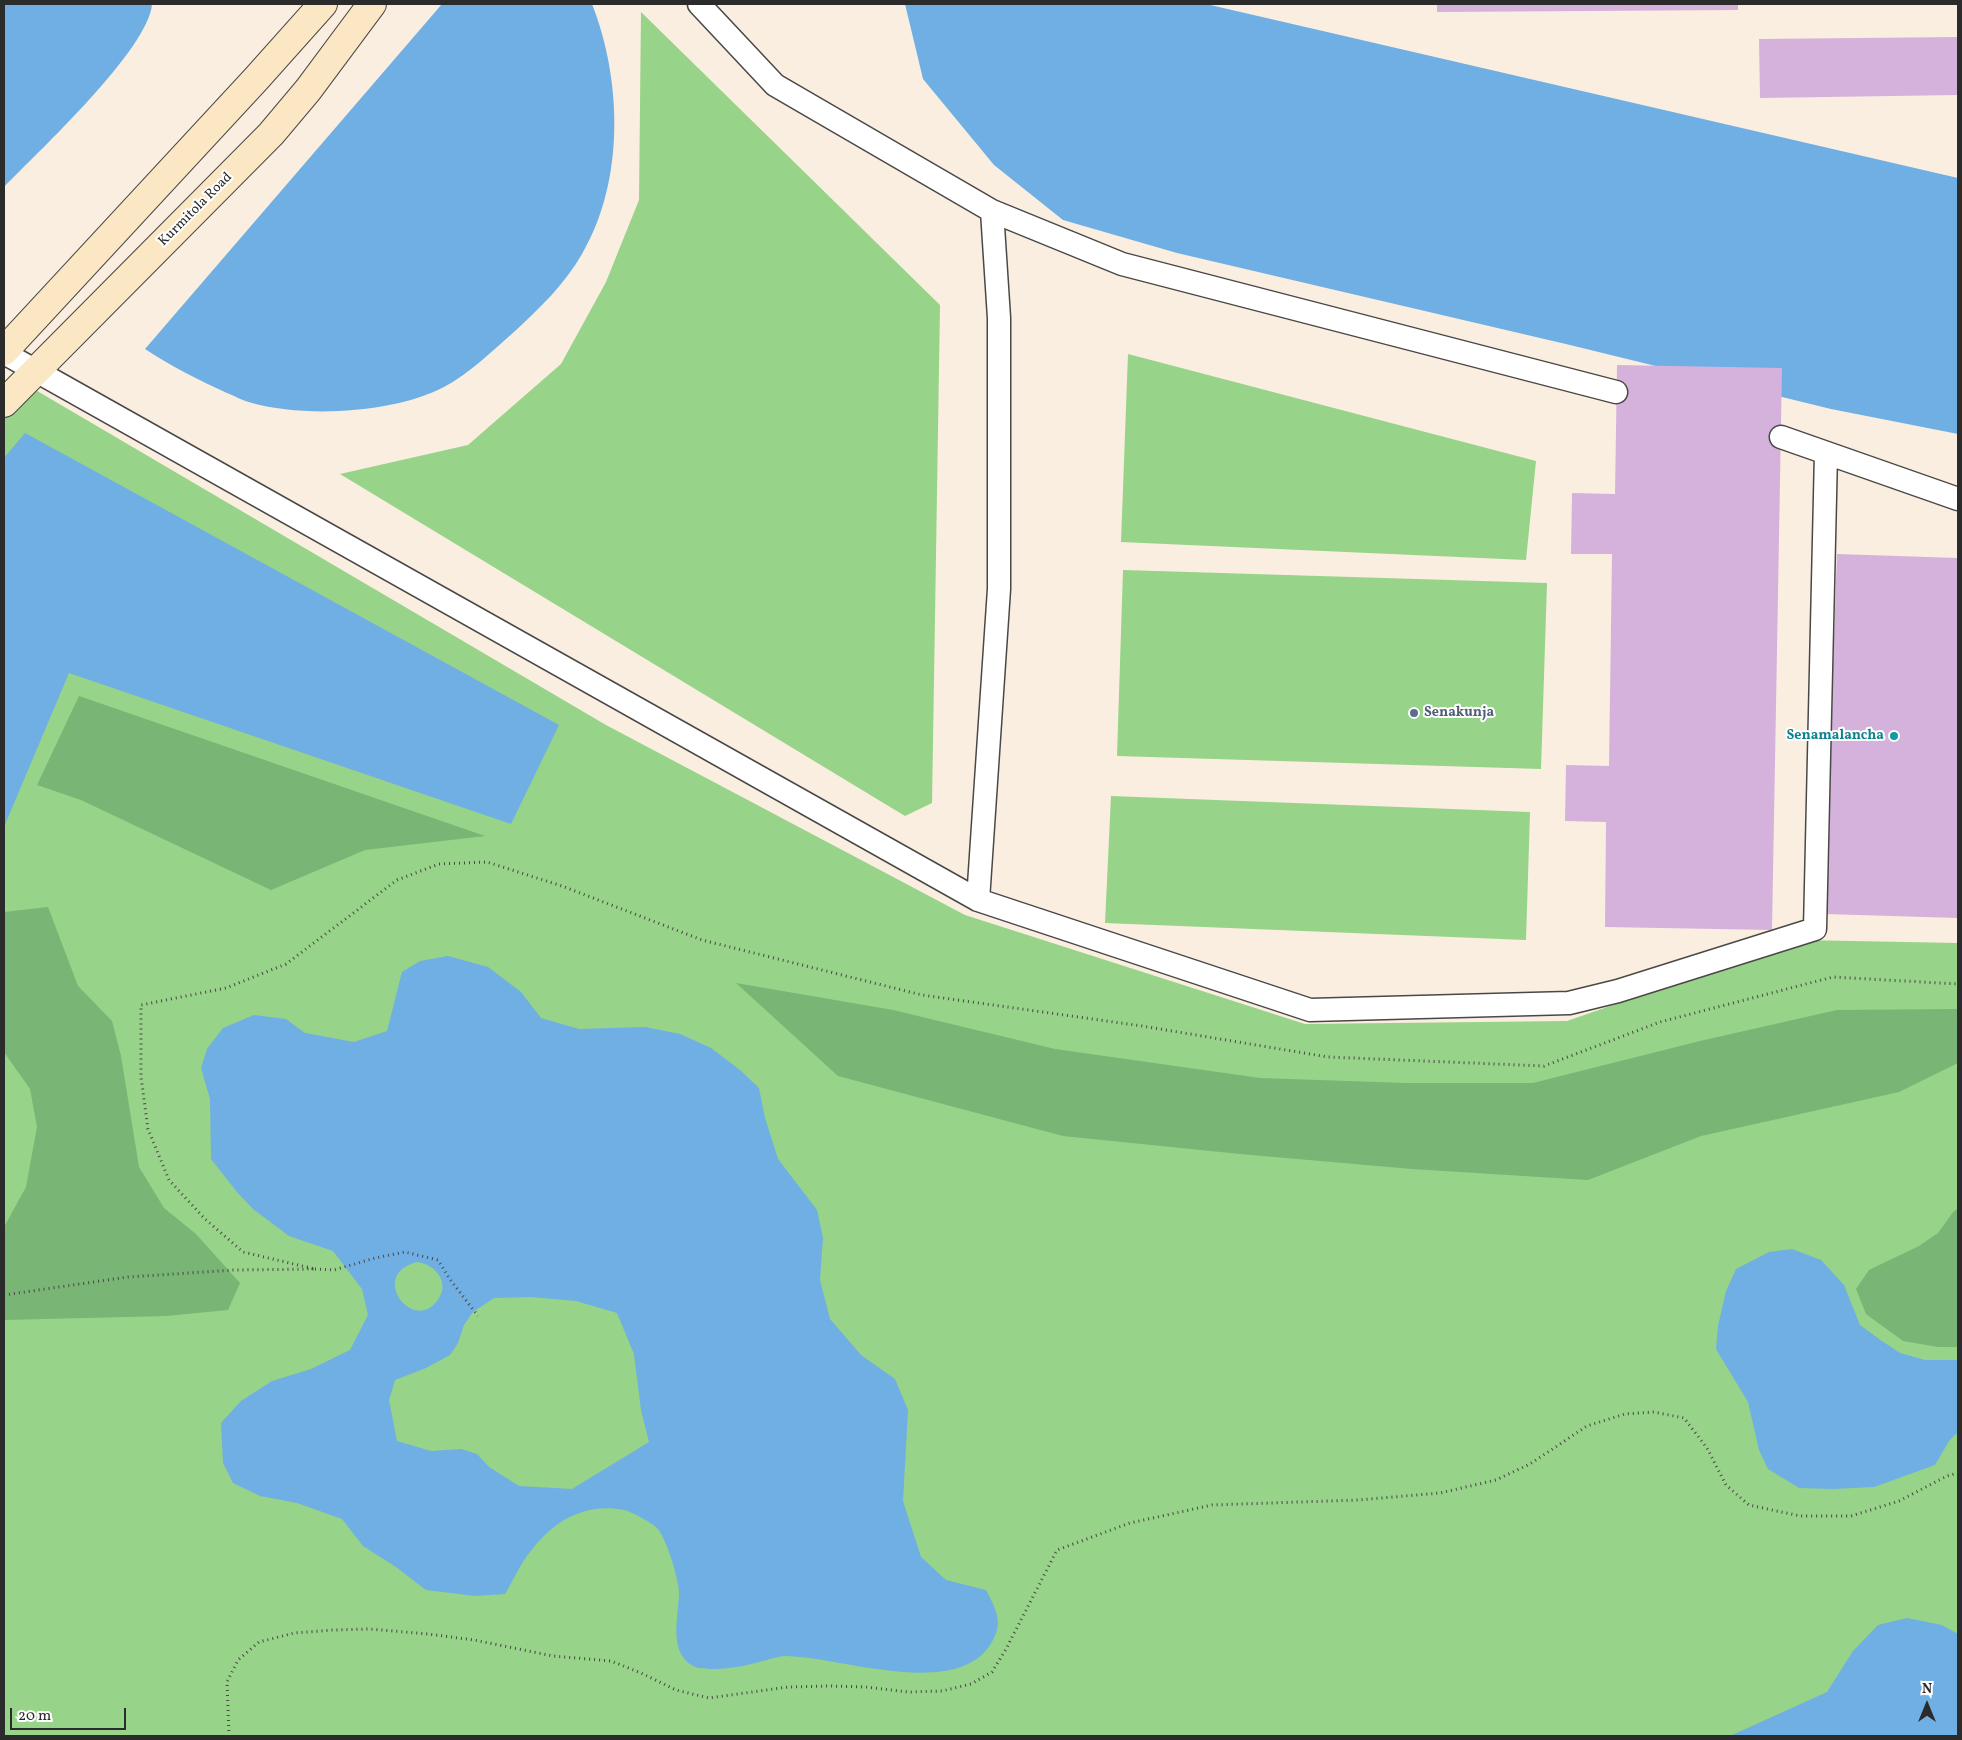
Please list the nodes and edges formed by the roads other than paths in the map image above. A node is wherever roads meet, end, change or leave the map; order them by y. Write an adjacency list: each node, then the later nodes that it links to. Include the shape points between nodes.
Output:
1 (323, 4): 5 (main road)
2 (372, 4): 6 (main road, Kurmitola Road, via 271,134)
3 (699, 4): 4 (lane, via 775,85)
4 (992, 211): 7 (lane, via 1122,264); 12 (lane, via 999,318 999,588)
5 (4, 352): 6 (lane)
6 (34, 370): 8 (main road, Kurmitola Road); 12 (lane)
7 (1616, 392)
8 (4, 403)
9 (1781, 437): 10 (lane)
10 (1826, 453): 11 (lane); 12 (lane, via 1815,928 1618,991 1569,1003 1310,1010)
11 (1958, 499)
12 (978, 900)

